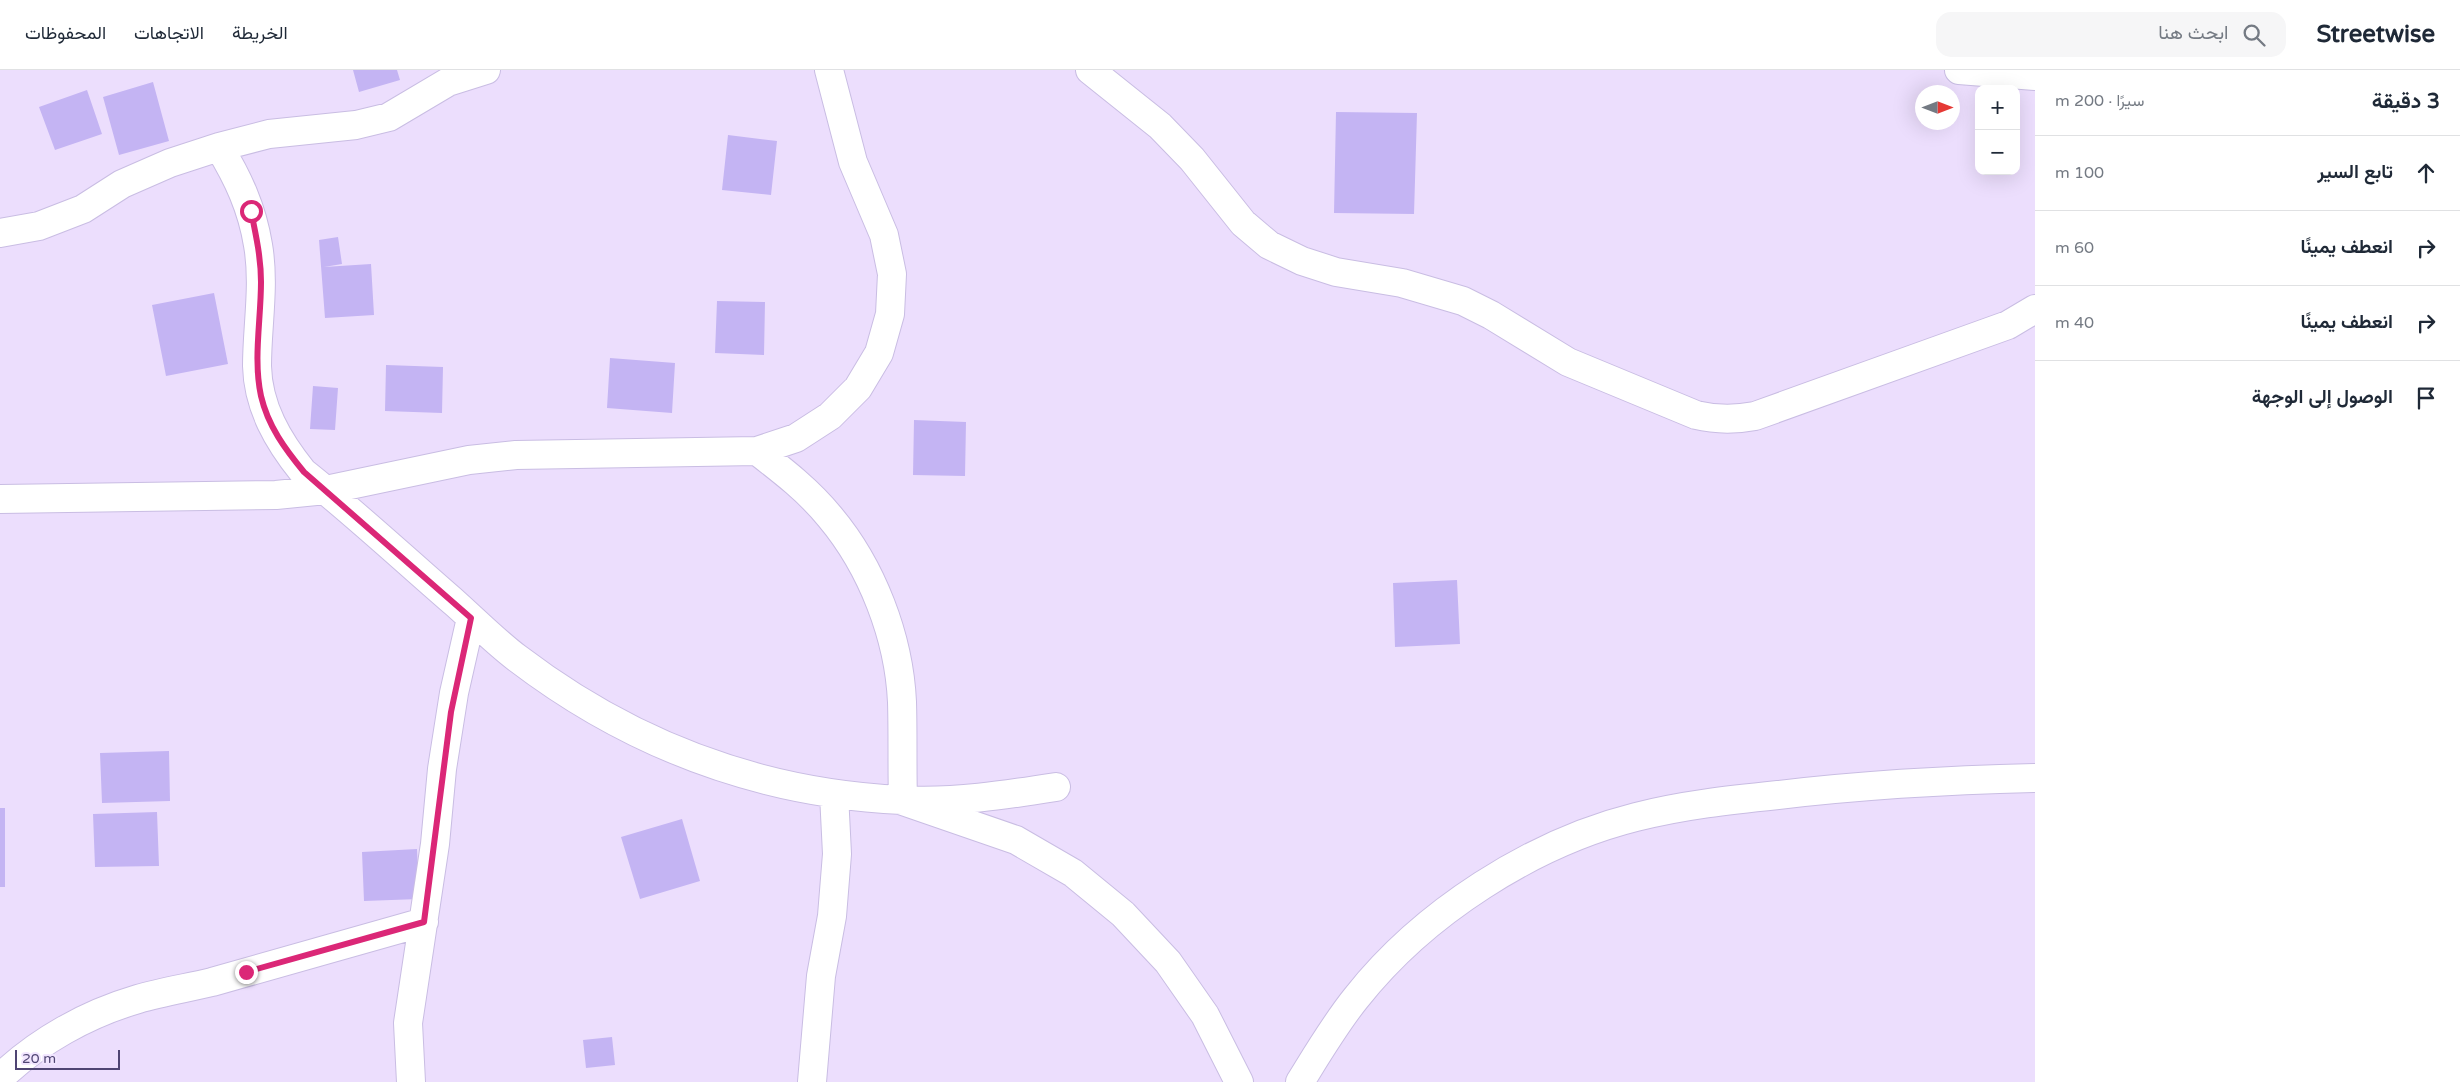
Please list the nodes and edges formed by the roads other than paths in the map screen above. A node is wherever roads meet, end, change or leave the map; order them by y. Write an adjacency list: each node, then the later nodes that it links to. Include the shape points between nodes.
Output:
1 (486, 70): 6 (street, via 448,82 389,117 356,125 269,134)
2 (829, 70): 9 (street, via 853,162 884,235 892,274 890,314 879,353 858,388 830,416 796,438)
3 (1090, 70): 8 (street, via 1160,126 1192,159 1243,223 1269,244 1302,261 1336,272 1402,282 1462,301 1492,315 1568,362 1696,415 1736,420 1755,416 2008,325)
4 (1959, 70): 5 (street)
5 (2035, 76)
6 (219, 147): 7 (street, via 170,163 122,184 74,213 39,226); 10 (street, via 238,177 251,211 258,246 261,282 257,368 261,396 270,424 285,450)
7 (0, 233)
8 (2035, 309)
9 (757, 450): 10 (street, via 516,455 469,460); 16 (street, via 796,481 831,517 859,558 880,603 895,651 902,701)
10 (326, 490): 11 (street, via 276,495); 12 (street)
11 (0, 499)
12 (471, 618): 15 (street, via 563,691 665,747 720,768); 17 (street, via 451,712)
13 (2035, 778): 22 (street, via 1826,789 1689,805 1634,817 1582,835 1490,881 1437,918 1357,997)
14 (1056, 786): 16 (street, via 1002,795)
15 (834, 794): 16 (street); 20 (street, via 837,854 834,898 821,976)
16 (903, 800): 21 (street, via 1016,840 1072,873 1123,914 1168,962 1205,1015)
17 (424, 922): 18 (street, via 138,999 102,1012 36,1048); 19 (street, via 408,1023)
18 (0, 1078)
19 (411, 1082)
20 (812, 1082)
21 (1239, 1082)
22 (1300, 1082)

